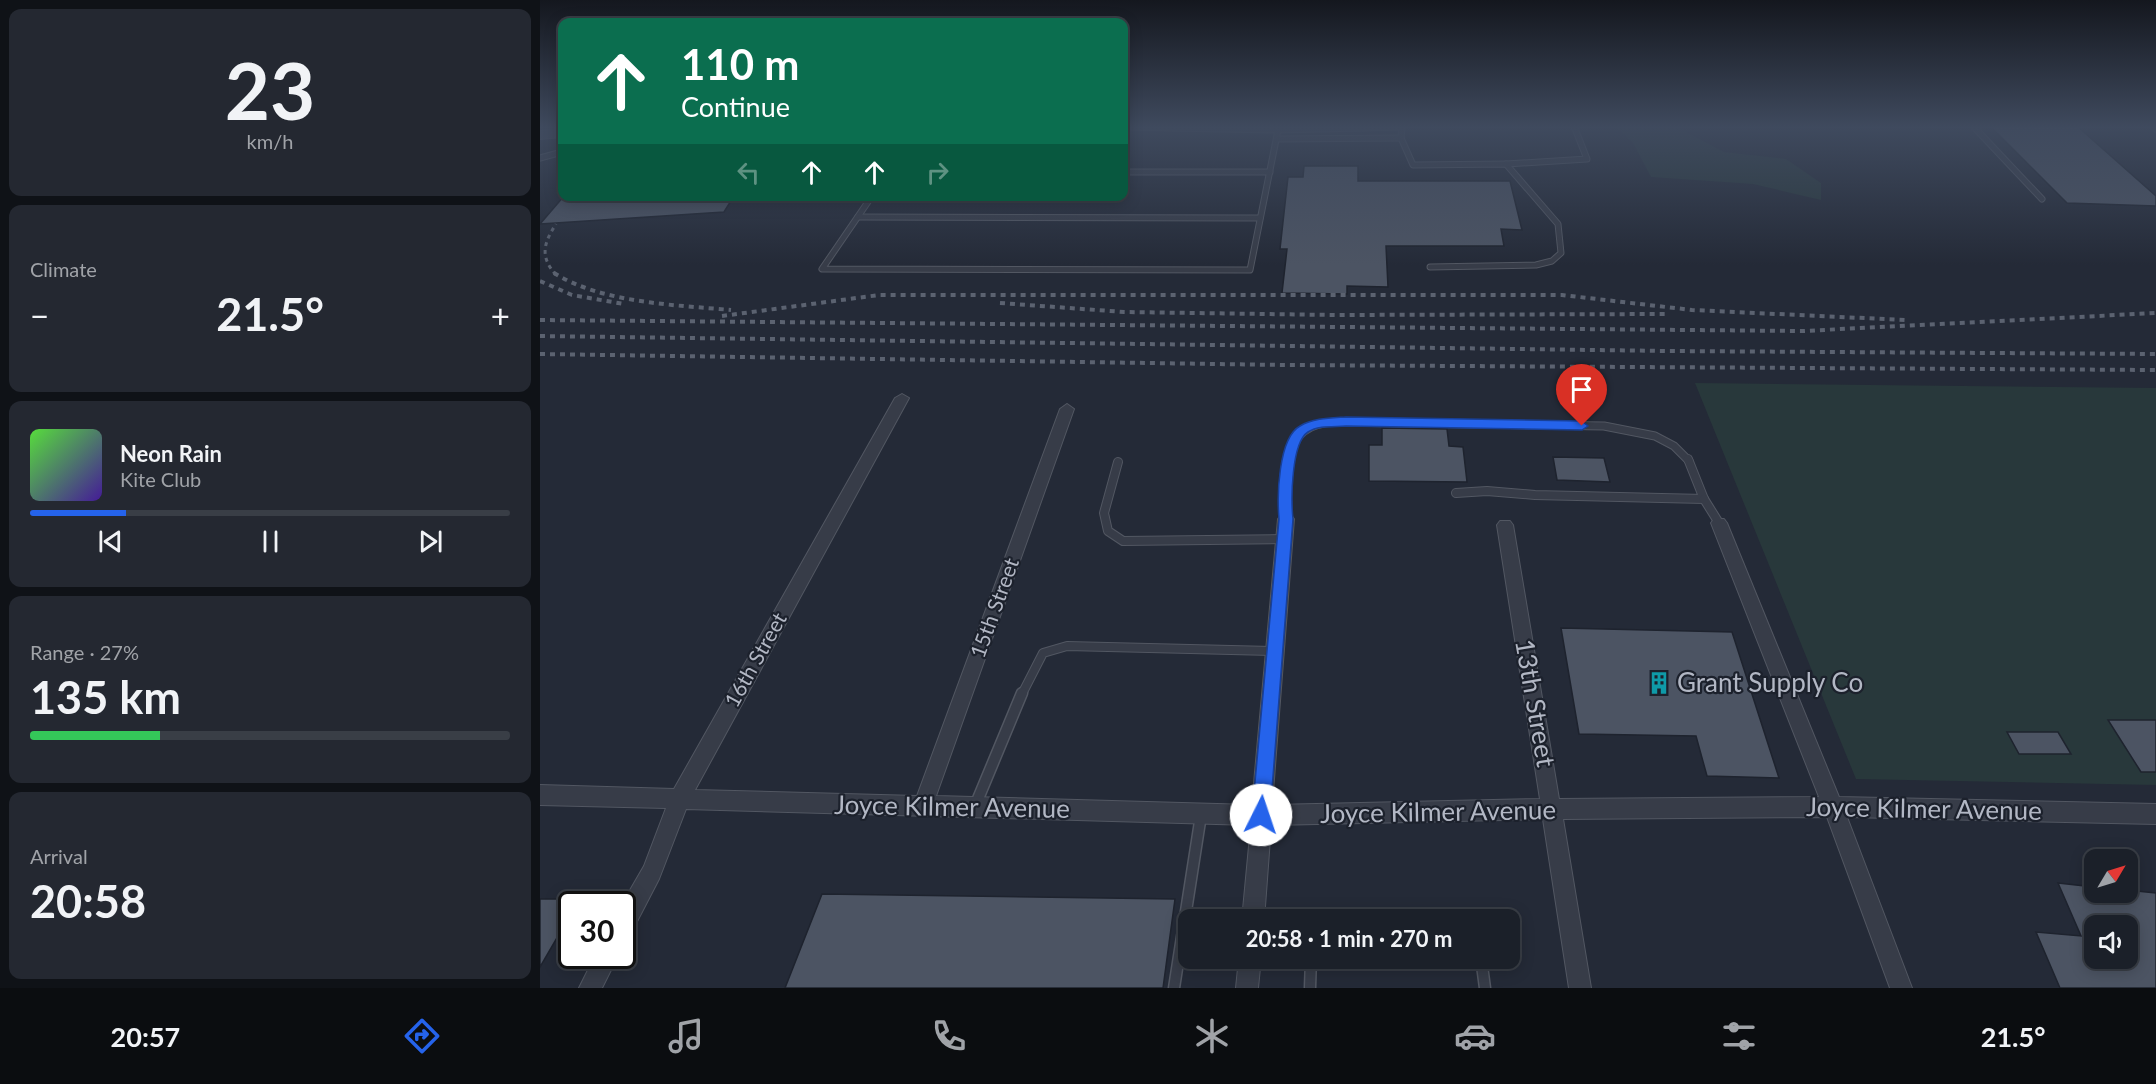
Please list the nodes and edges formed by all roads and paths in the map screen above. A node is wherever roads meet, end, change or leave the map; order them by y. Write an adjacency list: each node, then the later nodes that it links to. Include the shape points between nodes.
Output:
1 (1270, 172): 7 (lane)
2 (1513, 172): 8 (lane, via 1558,224 1561,253 1536,266)
3 (2016, 172): 4 (lane)
4 (2042, 199)
5 (869, 201): 6 (lane)
6 (858, 217): 7 (lane); 7 (lane, via 822,269 1250,270)
7 (1260, 218)
8 (1430, 267)
9 (902, 398): 20 (street, 16th Street)
10 (1067, 409): 21 (street, 15th Street)
11 (1118, 462): 17 (lane, via 1104,513 1108,531 1123,541)
12 (1455, 493): 13 (lane)
13 (1704, 499): 14 (lane, via 1683,453 1636,430 1604,426 1320,423 1302,429 1293,444 1284,494); 15 (lane)
14 (1286, 519): 17 (street)
15 (1719, 523): 22 (street)
16 (1505, 525): 24 (street, 13th Street)
17 (1284, 539): 18 (street)
18 (1274, 651): 23 (lane, via 1067,646 1043,653 1028,679); 27 (street)
19 (540, 795): 20 (street, Joyce Kilmer Avenue)
20 (679, 800): 21 (street, Joyce Kilmer Avenue); 28 (street, 16th Street, via 652,872)
21 (923, 806): 23 (street, Joyce Kilmer Avenue)
22 (1833, 807): 24 (street, Joyce Kilmer Avenue); 26 (street, Joyce Kilmer Avenue); 40 (street)
23 (974, 808): 25 (street, Joyce Kilmer Avenue)
24 (1553, 809): 27 (street, Joyce Kilmer Avenue); 39 (street, 13th Street)
25 (1201, 814): 27 (street, Joyce Kilmer Avenue); 35 (lane)
26 (2156, 814)
27 (1261, 815): 29 (street)
28 (636, 901)
29 (1254, 909)
30 (600, 969): 34 (street)
31 (1249, 969): 36 (street)
32 (1311, 969): 37 (lane)
33 (1482, 969): 38 (lane)
34 (590, 988)
35 (1174, 988)
36 (1247, 988)
37 (1310, 988)
38 (1485, 988)
39 (1580, 988)
40 (1901, 988)

